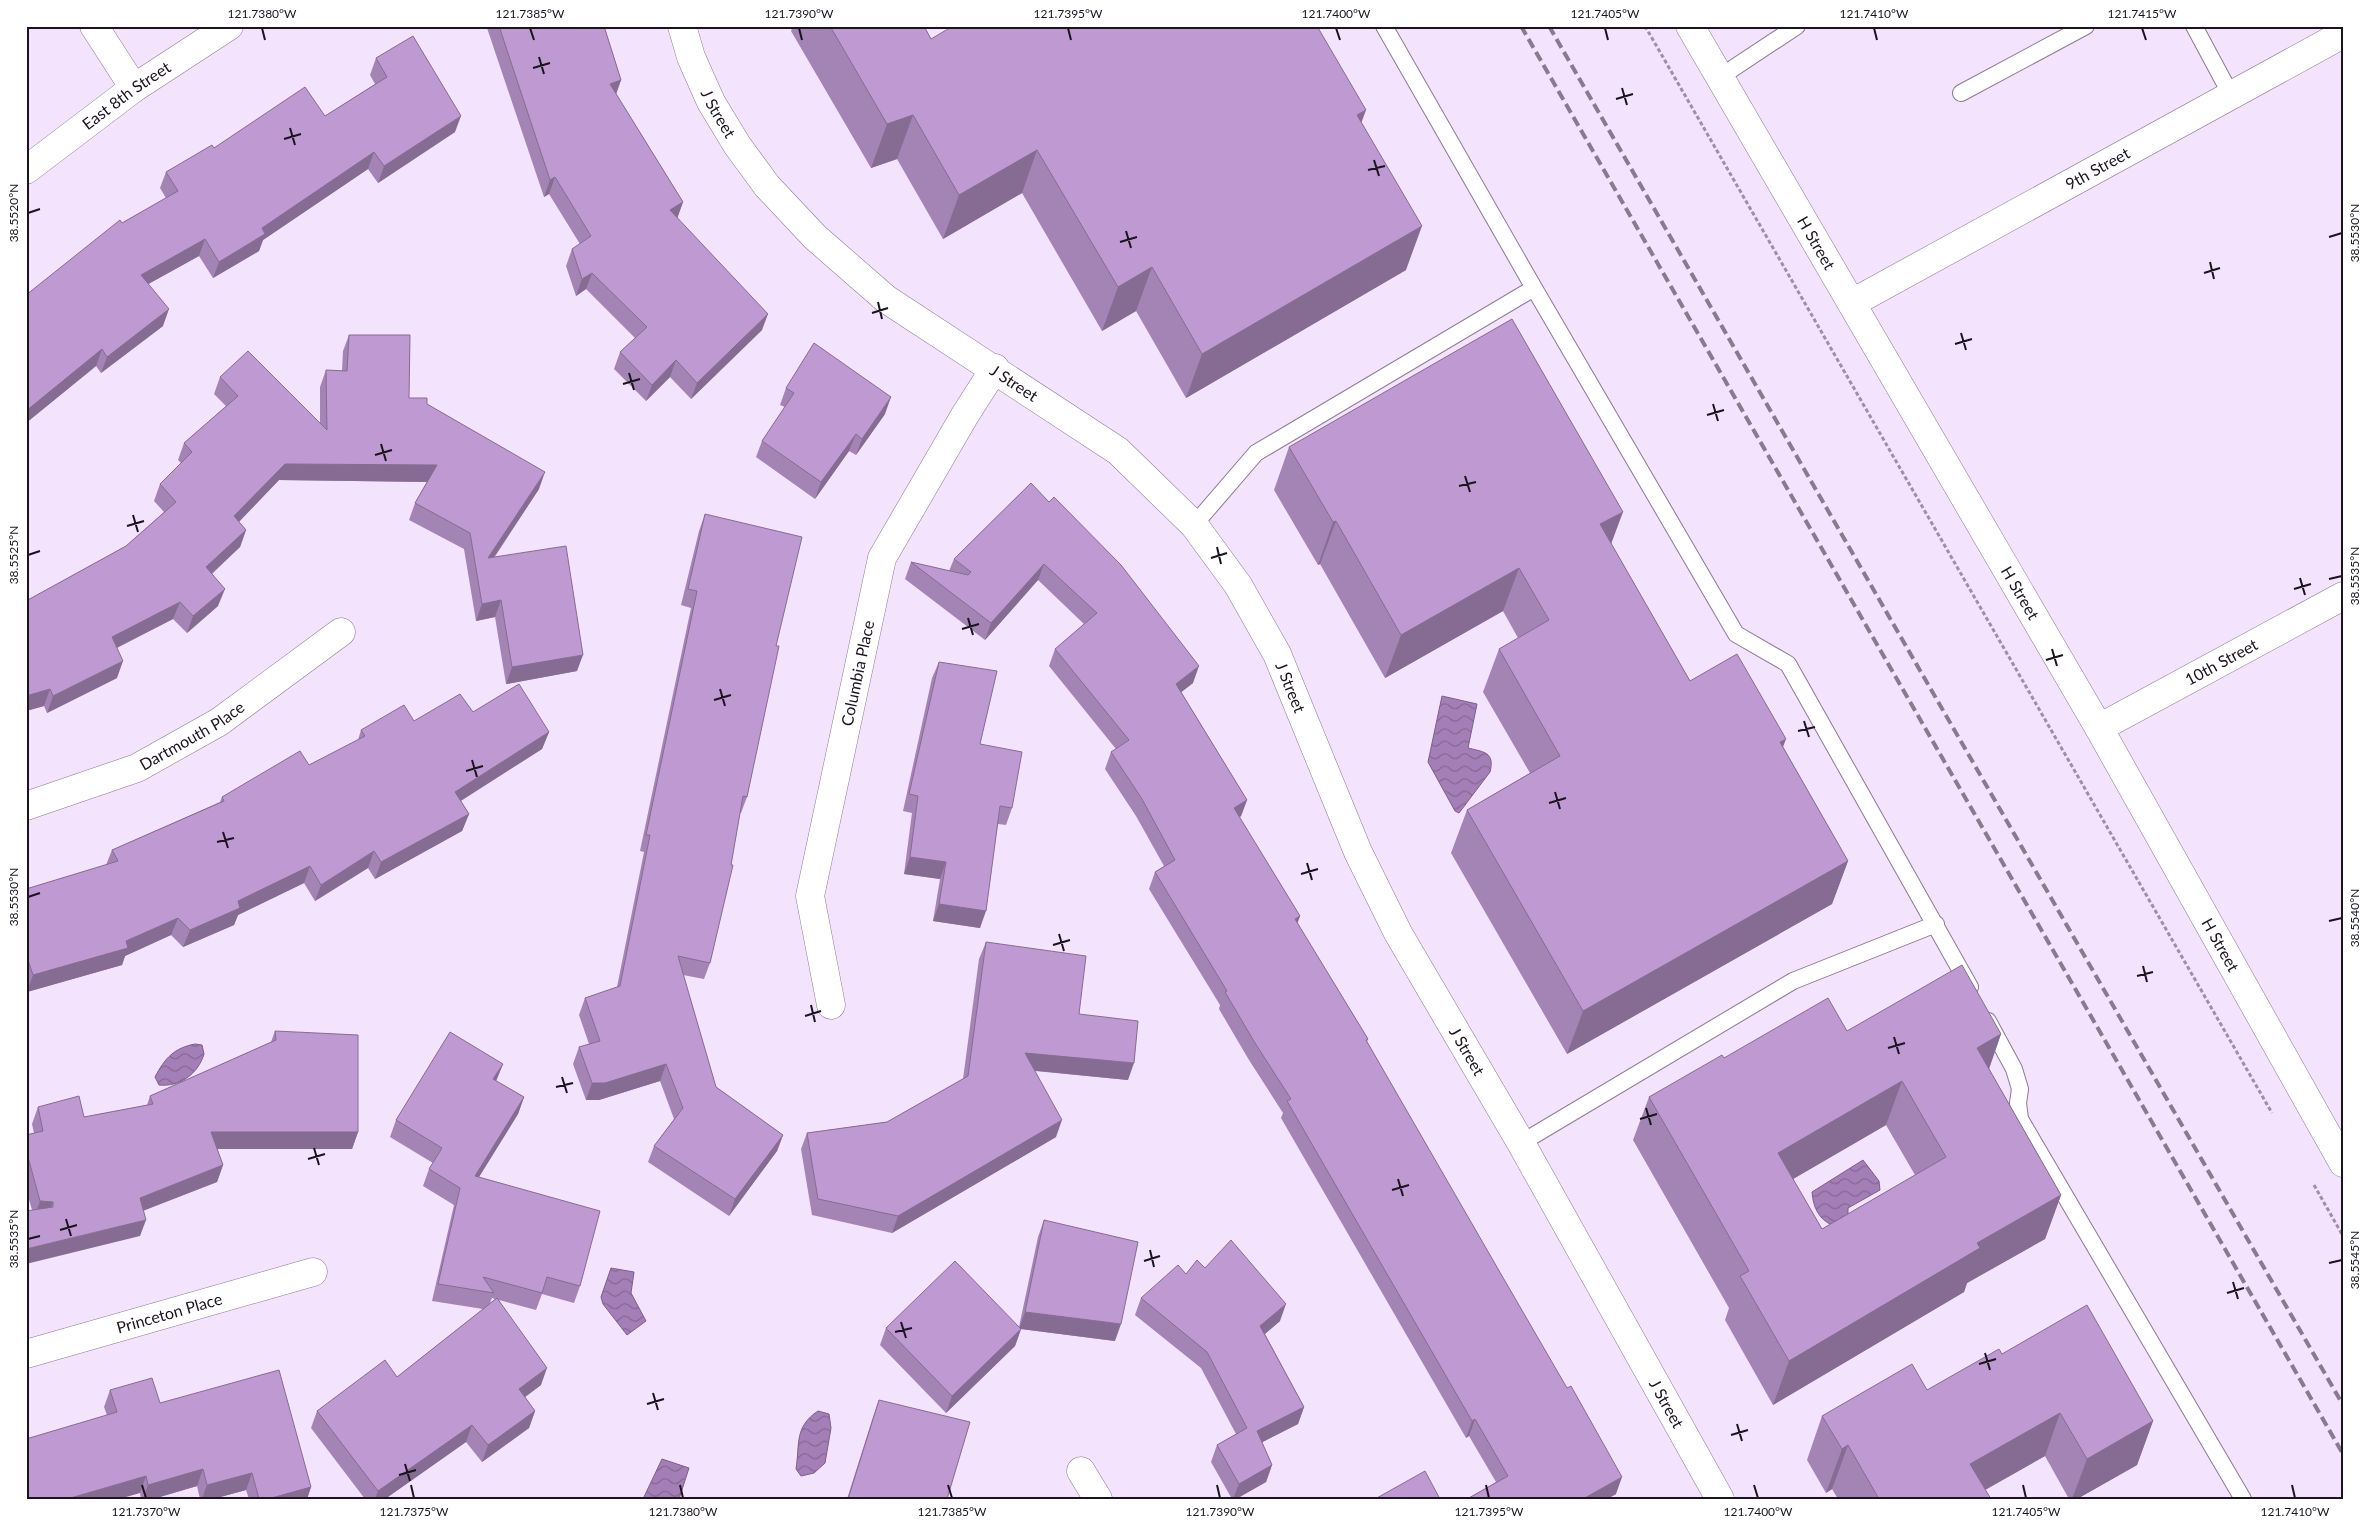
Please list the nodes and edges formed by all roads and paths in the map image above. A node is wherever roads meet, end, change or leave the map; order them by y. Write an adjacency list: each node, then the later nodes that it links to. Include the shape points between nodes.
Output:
1 (94, 26): 12 (street)
2 (228, 26): 12 (street, East 8th Street)
3 (682, 26): 18 (street, J Street, via 711,102 767,186 815,237 886,299)
4 (1384, 26): 16 (lane)
5 (1645, 26): 26 (path)
6 (1690, 26): 11 (street, H Street)
7 (1797, 26): 11 (lane)
8 (2086, 26): 13 (lane)
9 (2194, 26): 14 (lane)
10 (2343, 34): 14 (street, 9th Street)
11 (1720, 77): 17 (street, H Street)
12 (134, 88): 15 (street, East 8th Street)
13 (1961, 94)
14 (2231, 95): 17 (street, 9th Street)
15 (26, 170)
16 (1534, 288): 19 (lane, via 1256,453); 24 (lane, via 1736,634 1788,664)
17 (1852, 303): 22 (street, H Street)
18 (995, 368): 19 (street, J Street, via 1118,451); 25 (street, Columbia Place, via 882,558 810,896)
19 (1194, 525): 27 (street, J Street, via 1238,585 1277,654 1358,852 1398,933)
20 (2343, 596): 22 (street, 10th Street)
21 (341, 632): 23 (street, Dartmouth Place, via 219,722 137,768)
22 (2099, 728): 28 (street, H Street)
23 (26, 806)
24 (1936, 924): 27 (lane, via 1793,981); 36 (lane, via 2014,1069 2020,1089 2020,1119)
25 (831, 1005)
26 (2273, 1115)
27 (1521, 1143): 35 (street, J Street)
28 (2342, 1160)
29 (2313, 1184): 30 (path)
30 (2343, 1236)
31 (313, 1272): 32 (street, Princeton Place)
32 (26, 1354)
33 (1081, 1471): 34 (street)
34 (1098, 1499)
35 (1720, 1499)
36 (2243, 1499)

